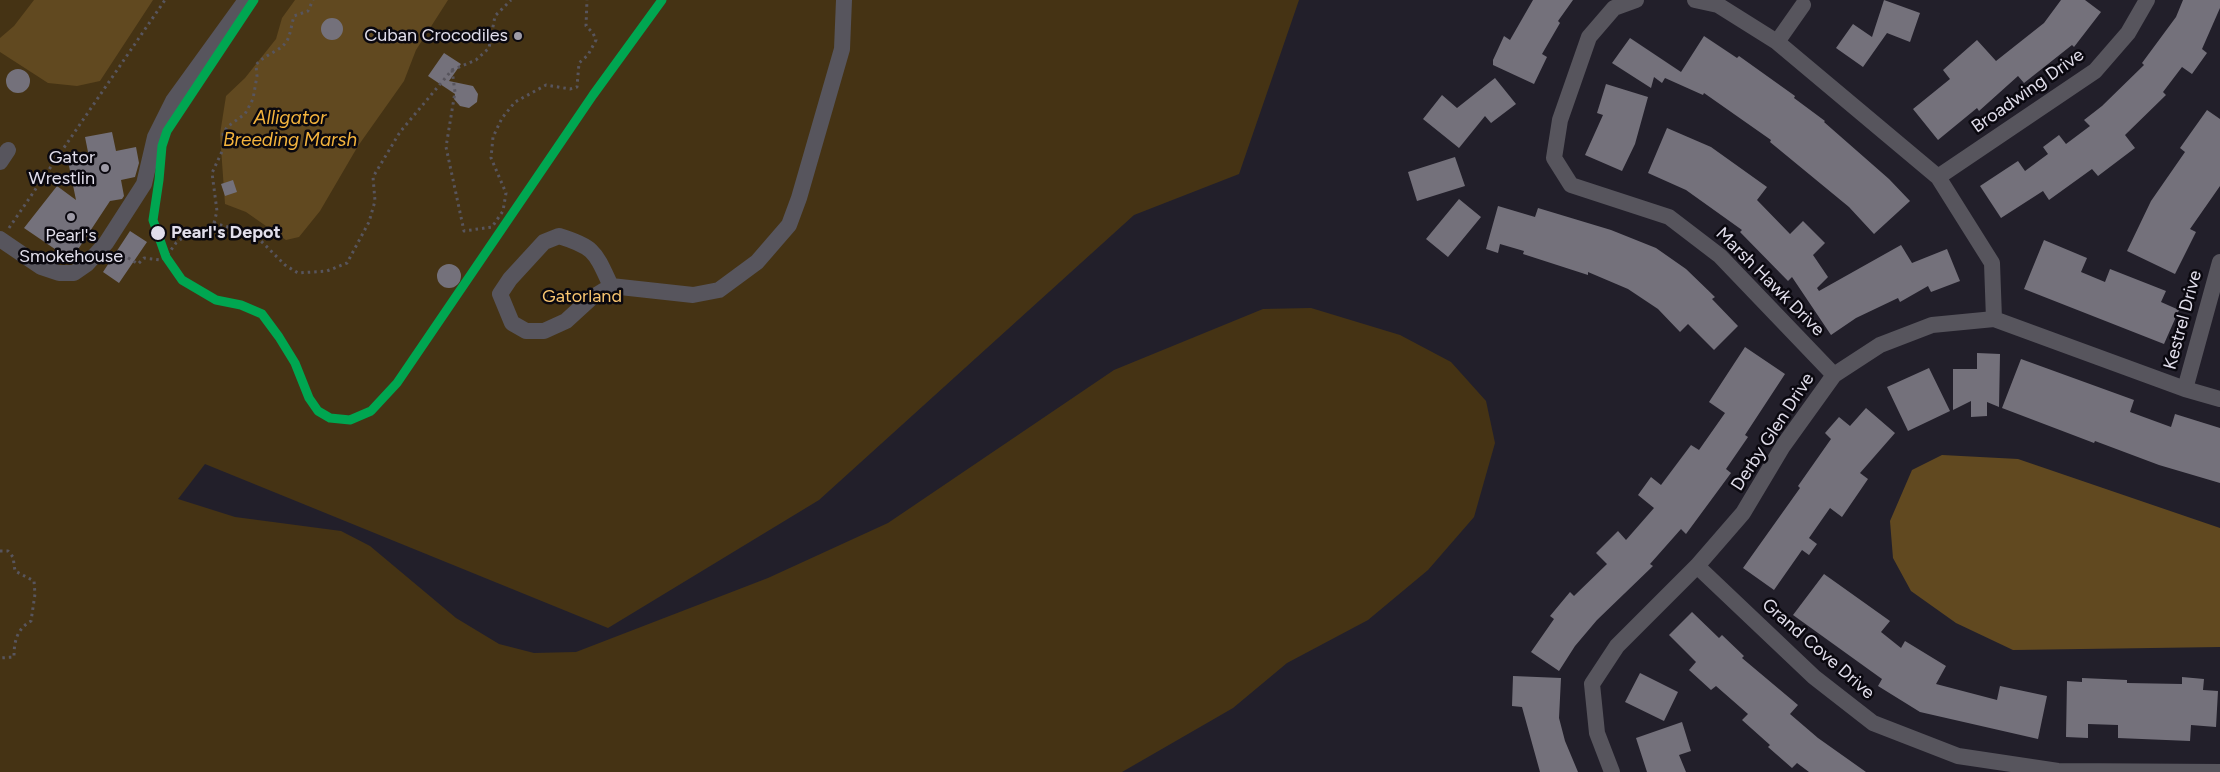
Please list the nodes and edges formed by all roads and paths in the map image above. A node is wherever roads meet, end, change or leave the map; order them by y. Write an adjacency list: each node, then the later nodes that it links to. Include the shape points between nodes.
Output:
1 (165, 0): 15 (path)
2 (246, 0): 16 (street, via 173,101 155,137 144,184)
3 (313, 0): 14 (path, via 308,11 294,16 284,45 262,57 256,65 254,99 245,114 227,127 225,145 212,173 217,211)
4 (511, 0): 12 (path, via 495,16 489,48 476,60)
5 (587, 0): 12 (path, via 586,26 596,40 579,63 577,87 546,85 515,102 493,137 491,158 506,193 503,211 492,227 464,231 446,147 456,92)
6 (844, 0): 18 (street, via 842,49 789,225 757,262 719,290 693,295)
7 (1636, 0): 20 (street, Marsh Hawk Drive, via 1614,8 1589,37 1560,120 1554,158 1572,184 1669,217 1720,256)
8 (1695, 0): 11 (street, via 1718,5)
9 (2147, 0): 13 (street, Broadwing Drive, via 2128,33 2095,71)
10 (1803, 5): 11 (street)
11 (1777, 42): 13 (street)
12 (452, 70): 14 (path, via 400,132 373,177 375,201 369,222 347,263 327,271 298,273 285,265 255,235)
13 (1938, 177): 19 (street, via 1992,263)
14 (214, 223): 16 (path, via 198,235 181,239 160,260 144,258 138,264)
15 (0, 240): 16 (street, via 41,268 59,273 74,273)
16 (106, 243)
17 (2220, 262): 21 (street, Kestrel Drive)
18 (611, 286): 18 (street, via 590,299 566,321 544,331 526,331 512,323 500,294 544,242 558,236 584,244 597,256)
19 (1994, 319): 20 (street, Derby Glen Drive, via 1932,325 1880,345); 21 (street, Derby Glen Drive)
20 (1834, 375): 24 (street, Derby Glen Drive, via 1783,446 1744,513)
21 (2185, 389): 22 (street, Derby Glen Drive)
22 (2220, 399)
23 (0, 552): 25 (path, via 8,551 13,557 15,571 34,581 35,594 32,621 19,632 14,642 14,657)
24 (1697, 566): 26 (street, Derby Glen Drive, via 1617,646 1592,684 1597,732); 27 (street, Grand Cove Drive, via 1814,677 1873,723 1958,756)
25 (0, 658)
26 (1612, 772)
27 (2058, 772): 28 (street, Grand Cove Drive)
28 (2220, 772)

